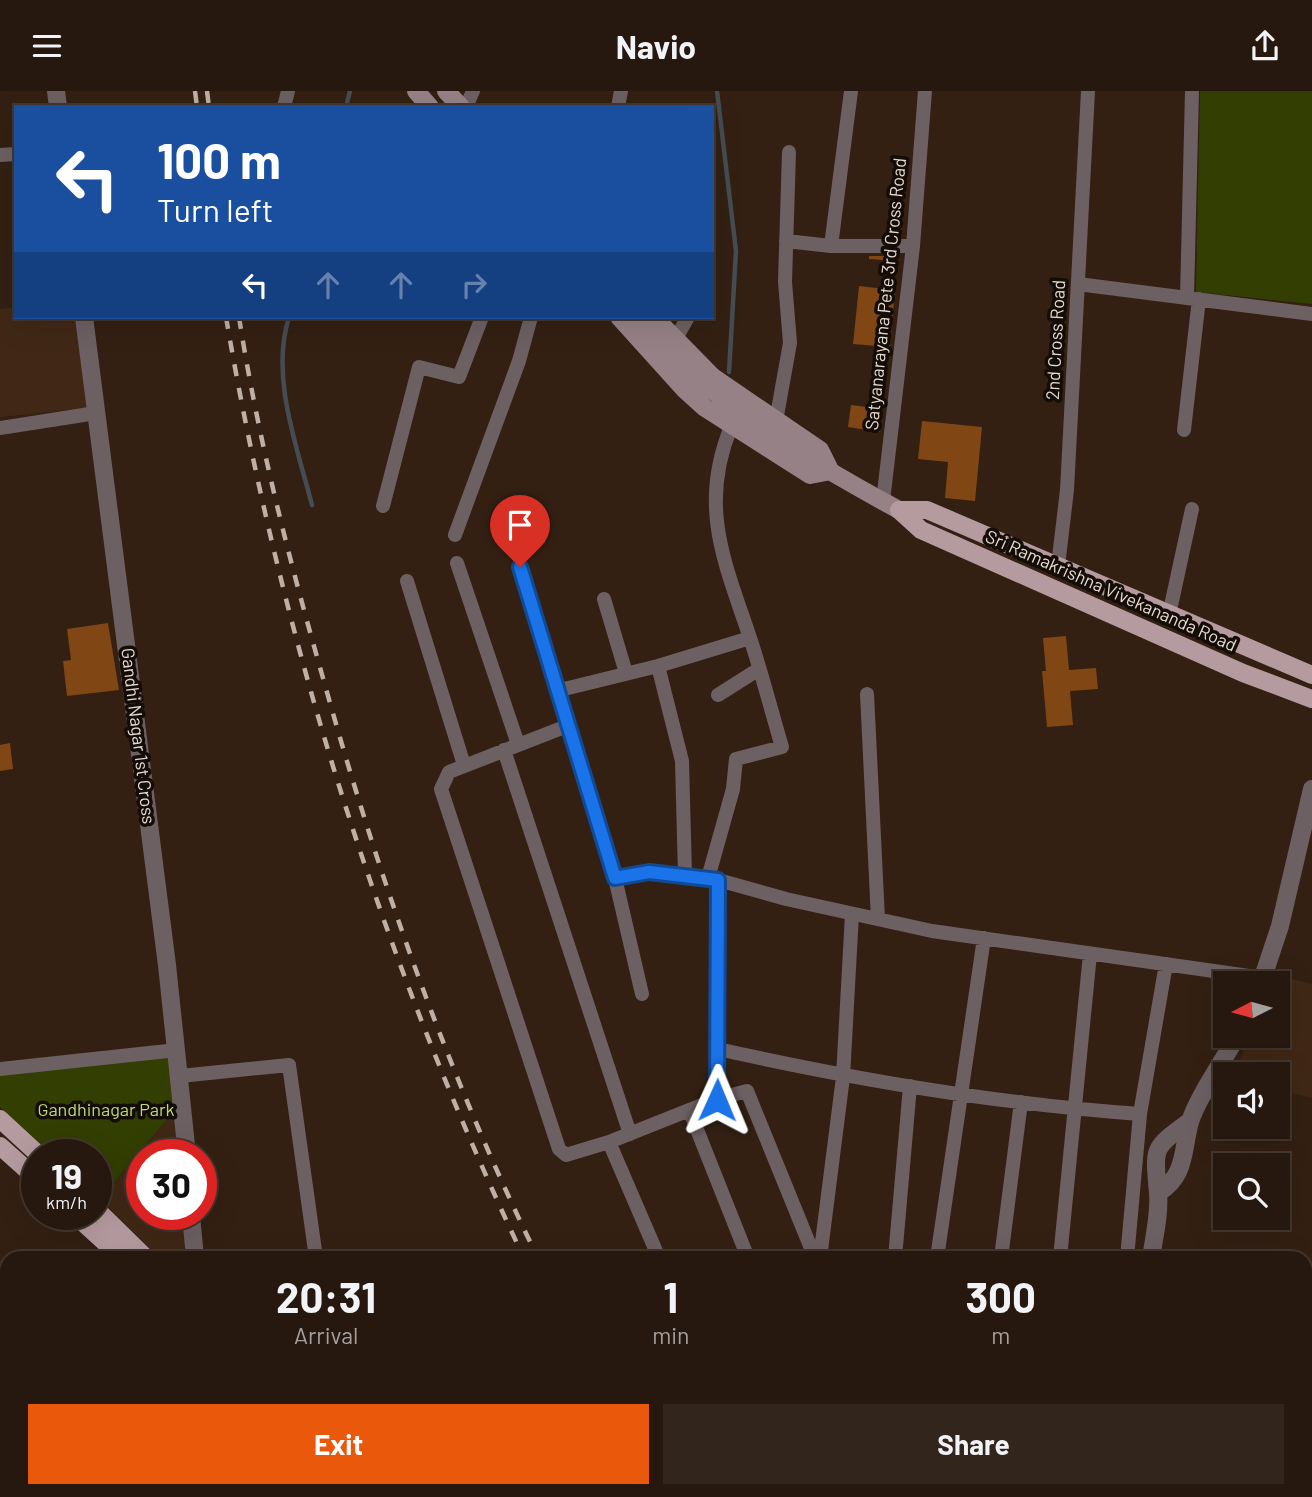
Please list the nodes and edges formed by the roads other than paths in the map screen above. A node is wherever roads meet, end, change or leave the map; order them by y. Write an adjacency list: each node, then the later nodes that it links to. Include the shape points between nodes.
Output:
1 (416, 91): 8 (main road)
2 (434, 91): 9 (main road)
3 (446, 91): 10 (main road)
4 (851, 91): 13 (street)
5 (925, 91): 14 (street, Satyanarayana Pete 3rd Cross Road)
6 (1088, 91): 15 (street, 2nd Cross Road)
7 (1192, 91): 16 (street)
8 (428, 105)
9 (446, 105)
10 (462, 105)
11 (789, 152): 12 (street)
12 (786, 241): 13 (street); 27 (street, via 790,343)
13 (831, 246): 14 (street)
14 (913, 246): 32 (street, Satyanarayana Pete 3rd Cross Road)
15 (1078, 284): 16 (street); 38 (street, 2nd Cross Road, via 1067,489)
16 (1193, 299): 17 (street); 30 (street)
17 (1312, 314)
18 (84, 319): 26 (street, Gandhi Nagar 1st Cross)
19 (481, 319): 33 (street, via 459,377 419,367)
20 (530, 319): 36 (street)
21 (621, 319): 28 (main road, via 684,389)
22 (638, 319): 31 (main road, via 704,387)
23 (656, 319): 25 (main road, Sri Ramakrishna Vivekananda Road)
24 (687, 319): 25 (street)
25 (675, 340): 27 (main road, Sri Ramakrishna Vivekananda Road, via 713,377)
26 (96, 412): 29 (street); 69 (street, Gandhi Nagar 1st Cross)
27 (776, 421): 31 (main road, Sri Ramakrishna Vivekananda Road, via 820,450)
28 (732, 427): 31 (main road, via 810,475); 43 (street, via 722,450 715,510 722,561)
29 (0, 428)
30 (1184, 430)
31 (831, 471): 32 (main road, Sri Ramakrishna Vivekananda Road)
32 (883, 501): 35 (main road, Sri Ramakrishna Vivekananda Road)
33 (383, 506)
34 (1192, 509): 42 (street)
35 (899, 510): 38 (main road, Sri Ramakrishna Vivekananda Road, via 927,510); 51 (main road, Sri Ramakrishna Vivekananda Road, via 921,530 1243,673)
36 (455, 535)
37 (457, 563): 53 (street)
38 (1058, 566): 42 (main road, Sri Ramakrishna Vivekananda Road)
39 (520, 567): 48 (street)
40 (407, 581): 54 (street)
41 (604, 599): 46 (street)
42 (1169, 615): 47 (main road, Sri Ramakrishna Vivekananda Road)
43 (750, 638): 44 (street); 45 (street)
44 (659, 666): 46 (street); 56 (street, via 682,761)
45 (759, 669): 50 (street); 58 (street, via 782,747 736,759)
46 (626, 673): 48 (street)
47 (1312, 675)
48 (556, 691): 52 (street)
49 (867, 694): 60 (street)
50 (718, 695)
51 (1312, 699)
52 (567, 726): 53 (street); 57 (street)
53 (511, 747): 54 (street); 82 (street)
54 (464, 765): 85 (street, via 449,772 441,789 559,1149 566,1155)
55 (1312, 789): 64 (street)
56 (685, 875): 57 (street, via 649,872); 58 (street)
57 (615, 878): 66 (street)
58 (713, 879): 59 (street); 68 (street)
59 (852, 913): 60 (street); 72 (street)
60 (878, 919): 61 (street)
61 (984, 938): 62 (street); 74 (street)
62 (1090, 954): 63 (street); 77 (street)
63 (1166, 964): 65 (street); 79 (street)
64 (1265, 971)
65 (1213, 972)
66 (642, 995)
67 (1230, 1048): 81 (street)
68 (718, 1049): 72 (street); 75 (street)
69 (177, 1051): 70 (street); 71 (street, Gandhi Nagar 1st Cross)
70 (0, 1069)
71 (180, 1076): 84 (street, Gandhi Nagar 1st Cross); 95 (street, via 289,1065)
72 (843, 1077): 73 (street); 99 (street)
73 (910, 1086): 74 (street); 100 (street)
74 (961, 1092): 76 (street); 101 (street)
75 (717, 1100): 78 (street); 98 (street, via 747,1091)
76 (1021, 1102): 77 (street); 102 (street)
77 (1075, 1109): 79 (street); 103 (street)
78 (690, 1112): 82 (street); 97 (street)
79 (1140, 1114): 104 (street)
80 (0, 1119): 83 (main road)
81 (1190, 1121): 88 (street, via 1180,1168 1170,1186); 88 (street, via 1158,1149 1154,1173)
82 (630, 1135): 85 (street)
83 (22, 1139)
84 (186, 1139)
85 (609, 1142): 96 (street)
86 (0, 1146): 87 (main road)
87 (21, 1165)
88 (1158, 1193): 105 (street)
89 (112, 1225): 93 (main road)
90 (91, 1230): 92 (main road)
91 (192, 1230): 94 (street)
92 (114, 1251)
93 (139, 1251)
94 (194, 1251)
95 (315, 1251)
96 (656, 1251)
97 (745, 1251)
98 (815, 1251)
99 (819, 1251)
100 (896, 1251)
101 (938, 1251)
102 (1002, 1251)
103 (1061, 1251)
104 (1129, 1251)
105 (1152, 1251)

